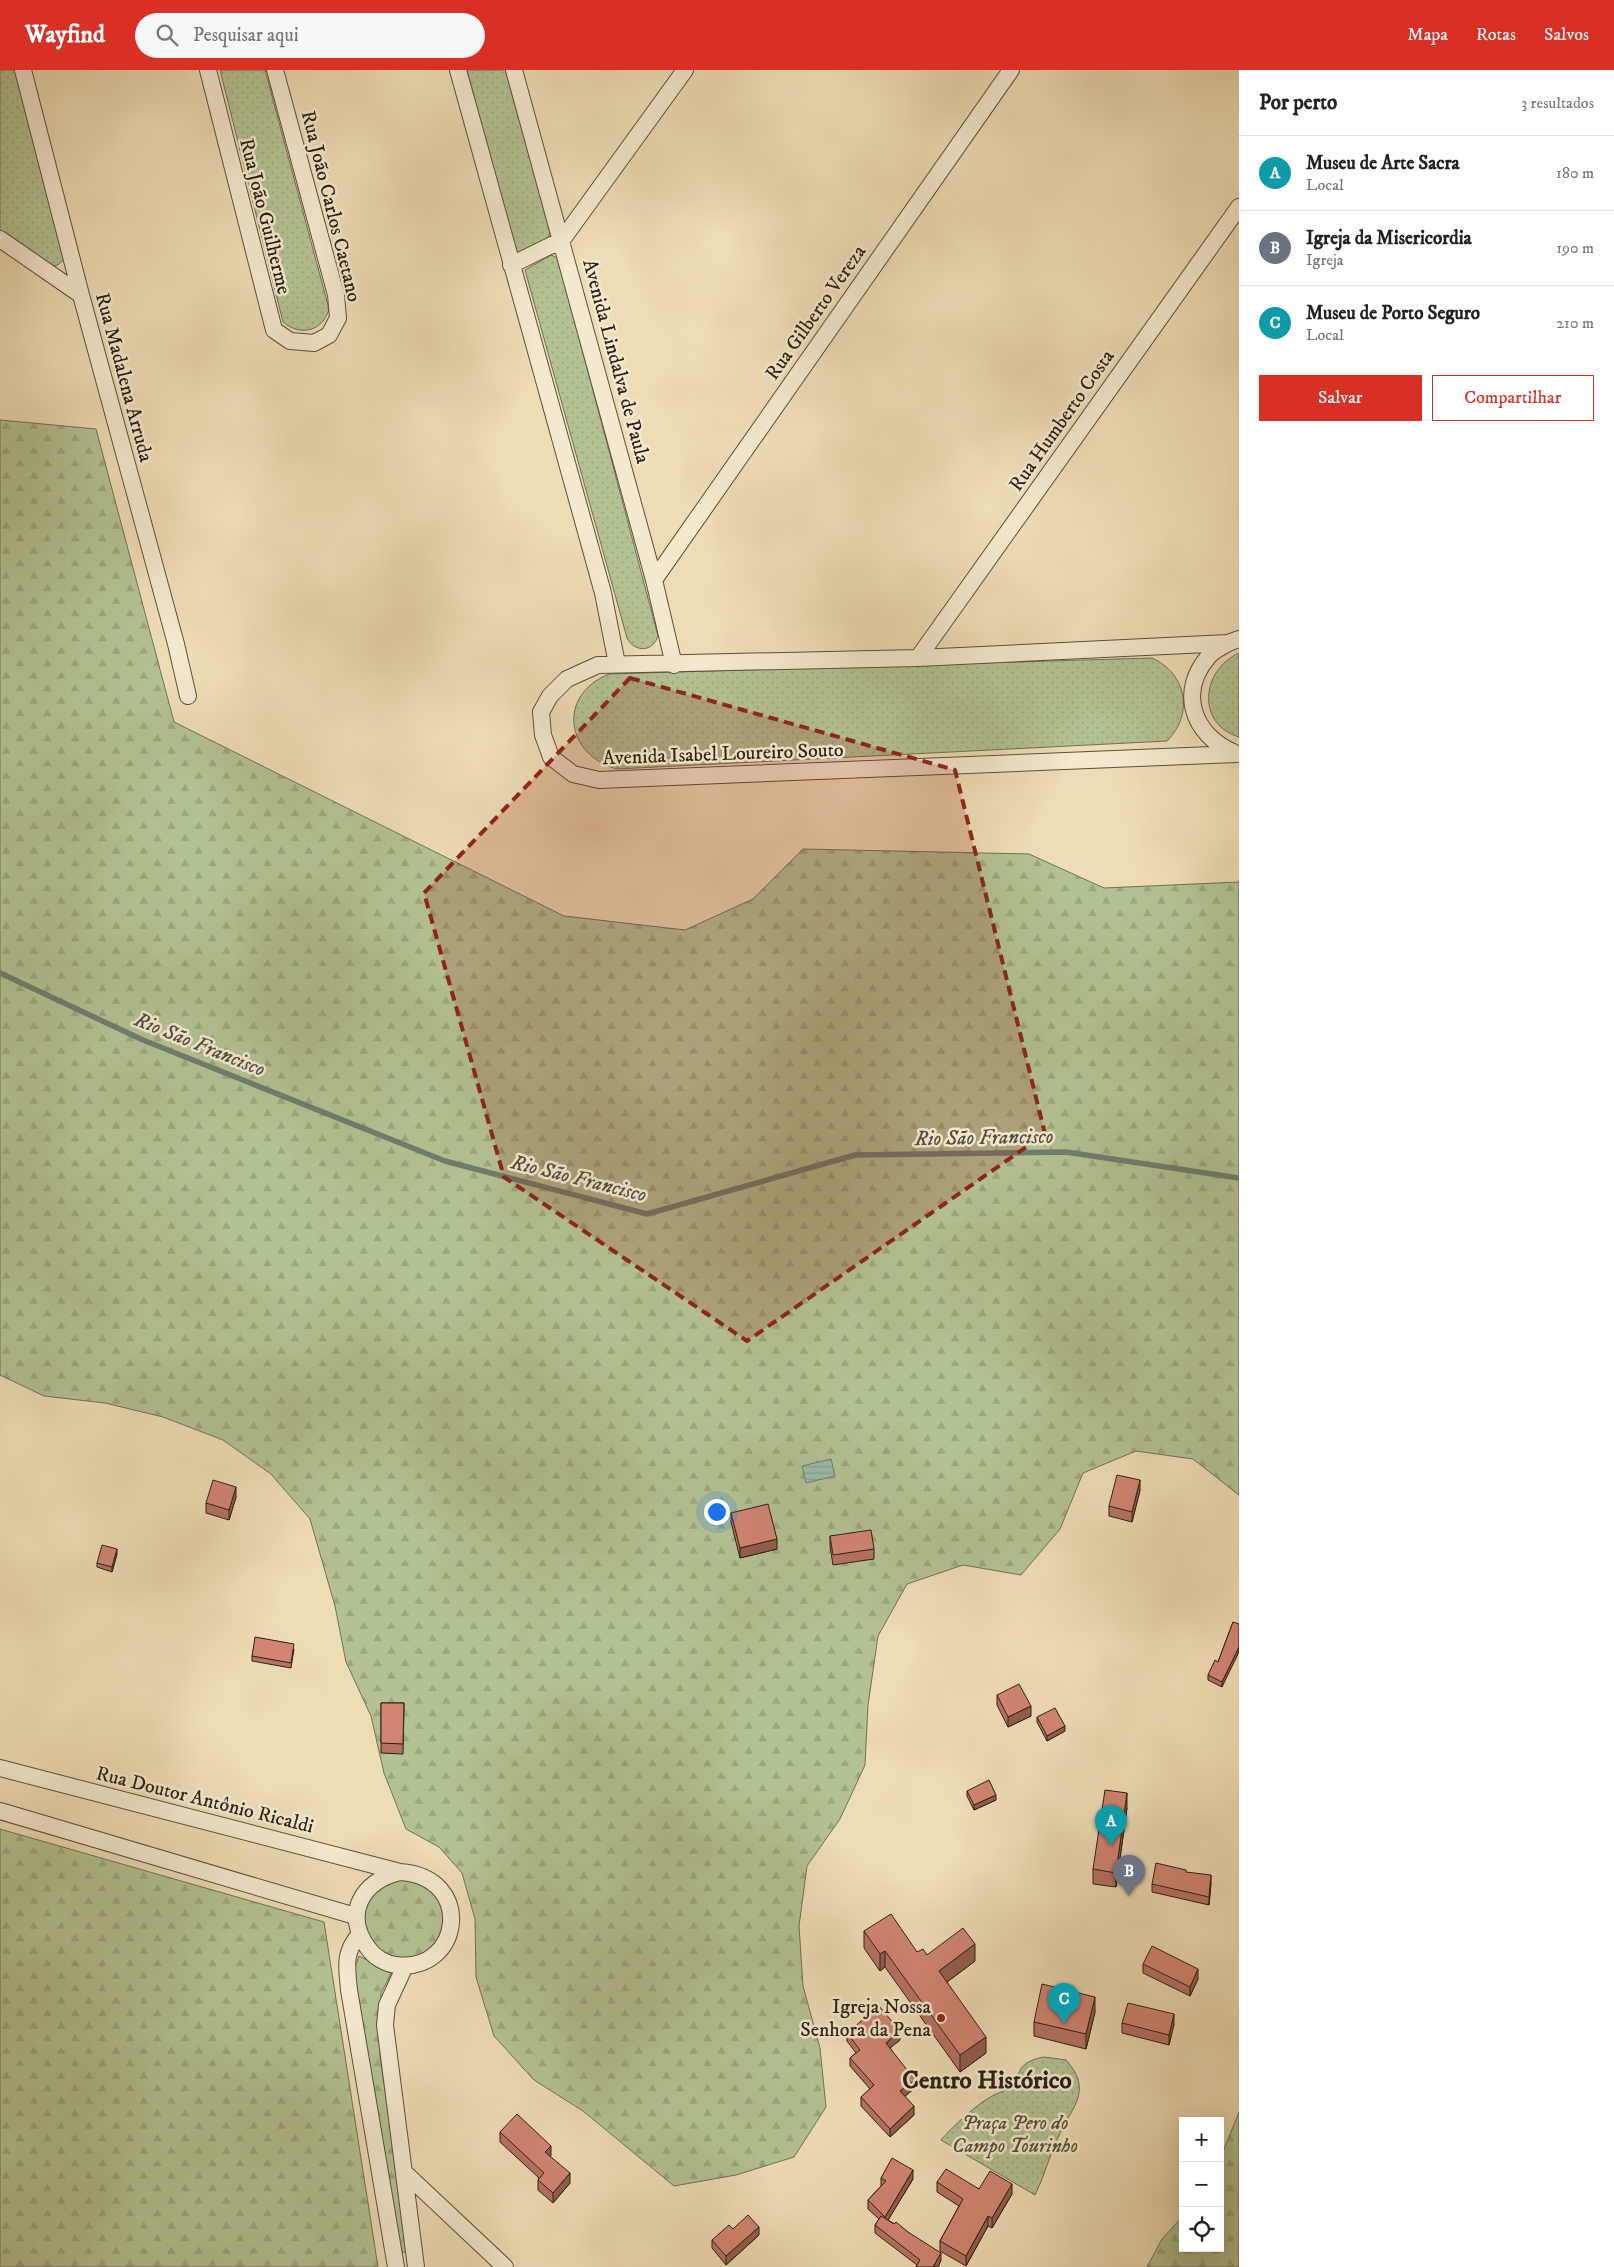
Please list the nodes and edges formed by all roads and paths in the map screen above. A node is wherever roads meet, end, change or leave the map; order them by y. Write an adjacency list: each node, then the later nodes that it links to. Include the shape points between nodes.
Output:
1 (23, 70): 12 (street, Rua Madalena Arruda)
2 (208, 70): 13 (street, Rua João Guilherme, via 274,330 290,341)
3 (275, 70): 13 (street, Rua João Carlos Caetano, via 336,295 338,318 329,335)
4 (458, 70): 11 (street)
5 (514, 70): 10 (street, Avenida Lindalva de Paula)
6 (685, 70): 10 (street)
7 (1011, 70): 14 (street, Rua Gilberto Vereza)
8 (1239, 207): 16 (street, Rua Humberto Costa)
9 (0, 239): 12 (street)
10 (562, 240): 11 (street); 14 (street, Avenida Lindalva de Paula)
11 (511, 265): 17 (street, via 603,593)
12 (81, 294): 19 (street, Rua Madalena Arruda)
13 (314, 343)
14 (654, 580): 18 (street, Avenida Lindalva de Paula)
15 (1234, 641): 16 (street, Avenida Isabel Loureiro Souto); 20 (street, Avenida Isabel Loureiro Souto, via 1210,654 1198,671 1192,691 1194,711 1202,730 1217,745)
16 (918, 658): 18 (street, Avenida Isabel Loureiro Souto)
17 (617, 664): 18 (street, Avenida Isabel Loureiro Souto); 20 (street, Avenida Isabel Loureiro Souto, via 598,665 567,679 550,696 541,712 543,735 551,757 574,774 599,780)
18 (674, 665)
19 (188, 696)
20 (1238, 754)
21 (0, 1768): 23 (street, Rua Doutor Antônio Ricaldi)
22 (0, 1811): 24 (street)
23 (400, 1872): 24 (street, via 386,1875 373,1883 363,1895); 26 (street, via 416,1873 430,1879 445,1896 452,1917 450,1933 433,1957)
24 (355, 1916): 25 (street)
25 (360, 1934): 26 (street, via 370,1951 380,1959); 28 (street, via 348,1949 349,1990)
26 (405, 1966): 27 (street, via 387,2006 385,2025)
27 (404, 2172): 29 (street); 30 (street)
28 (396, 2267)
29 (416, 2267)
30 (505, 2267)

